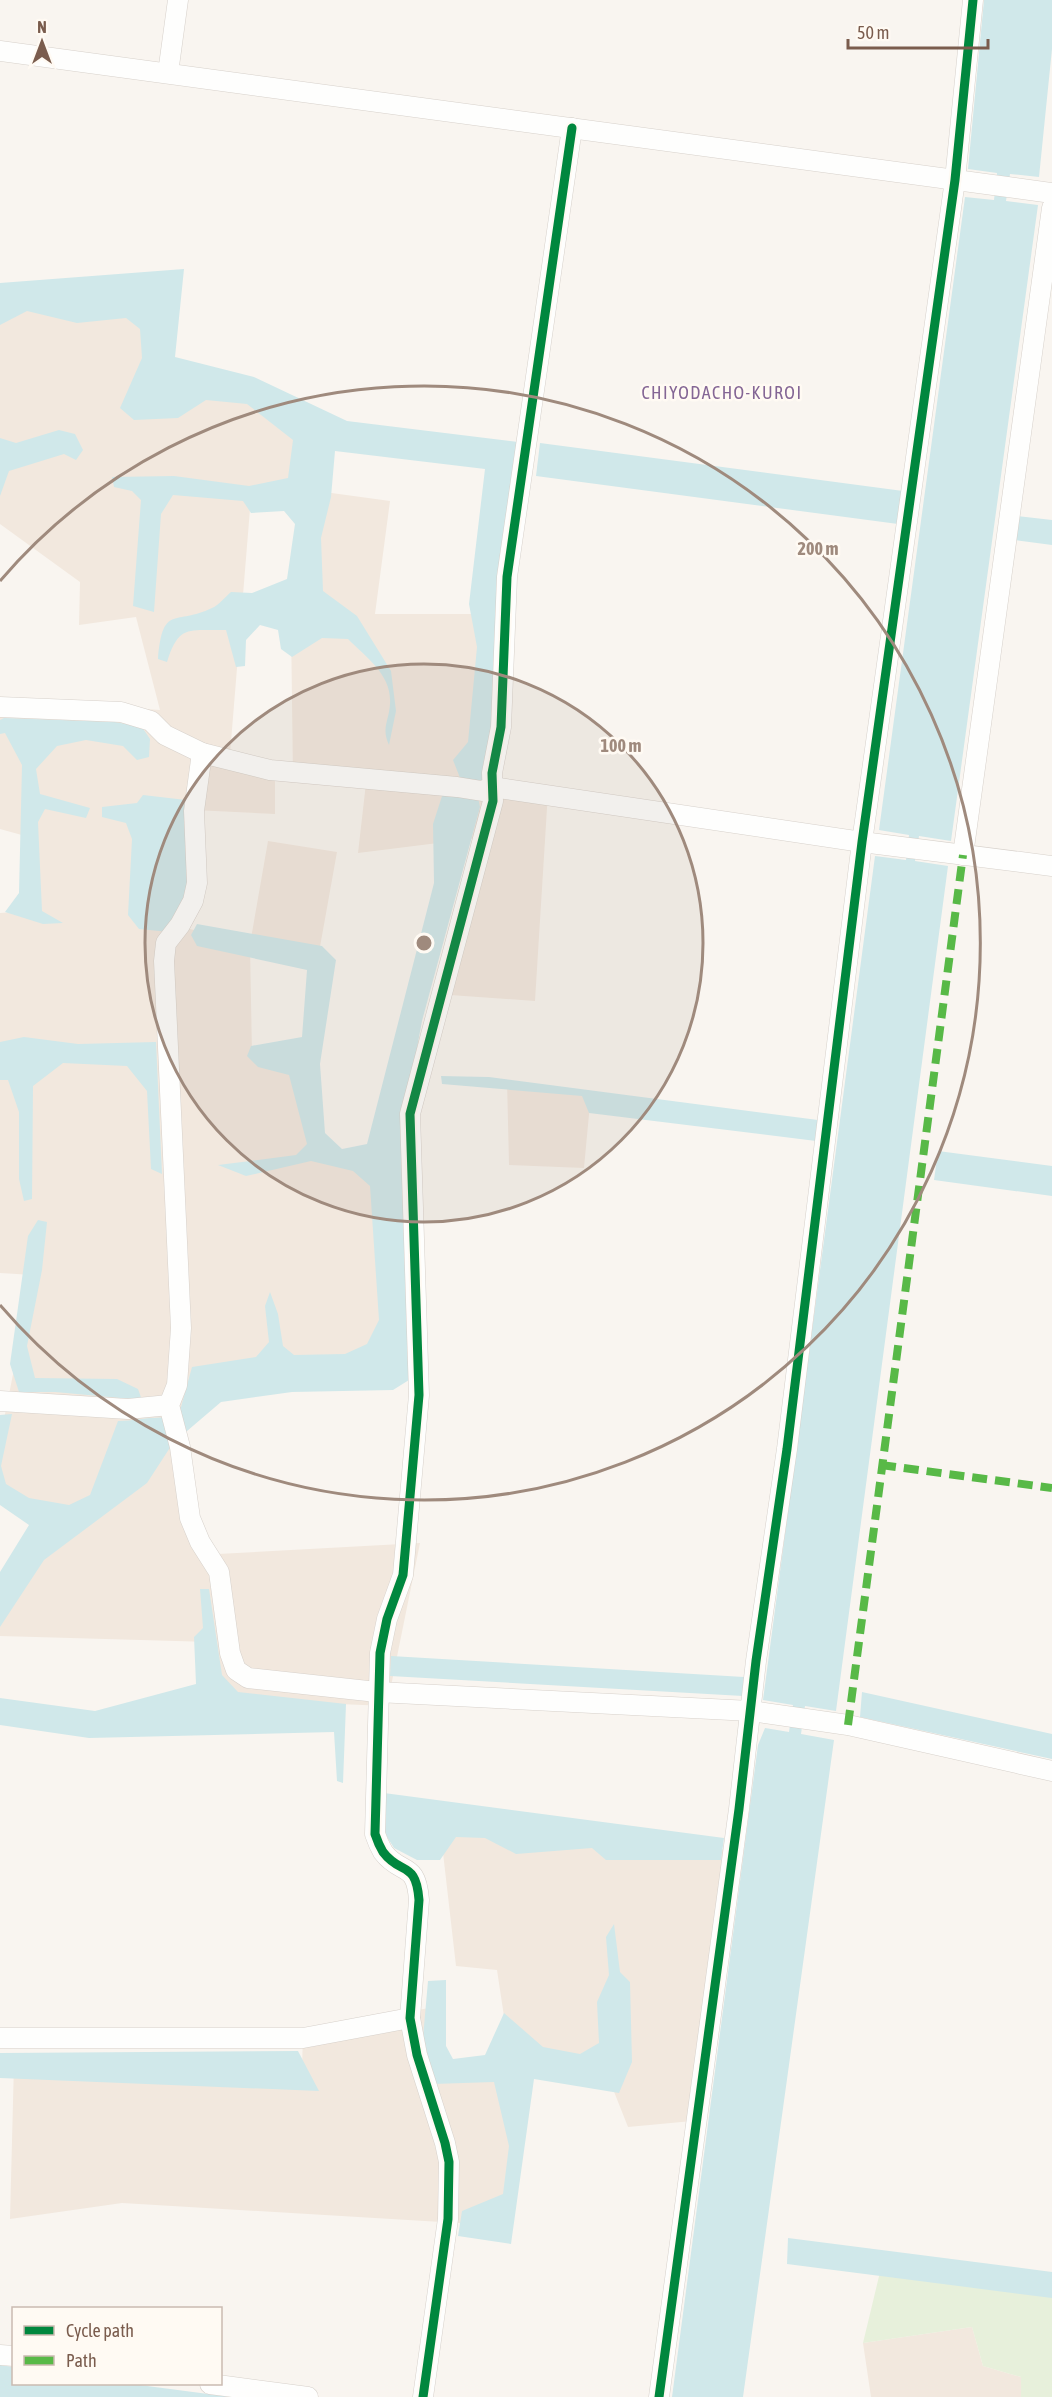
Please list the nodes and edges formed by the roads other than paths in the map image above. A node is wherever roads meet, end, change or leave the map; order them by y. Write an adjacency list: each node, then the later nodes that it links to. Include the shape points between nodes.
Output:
1 (178, 0): 4 (street)
2 (973, 0): 6 (street)
3 (0, 51): 4 (street)
4 (168, 73): 5 (street)
5 (572, 128): 6 (street); 11 (street, via 507,577 501,727)
6 (955, 180): 7 (street); 12 (street)
7 (1052, 193)
8 (1052, 208): 13 (street)
9 (0, 707): 10 (street, via 121,712 151,721 165,735)
10 (202, 753): 11 (street, via 270,770); 16 (street, via 194,811 197,883 193,901 166,943 164,961 181,1328 177,1385)
11 (487, 789): 12 (street); 17 (street, via 494,801 410,1114 419,1395 403,1575 387,1619)
12 (862, 842): 13 (street); 18 (street)
13 (963, 855): 14 (street)
14 (1052, 866)
15 (0, 1401): 16 (street, via 128,1408)
16 (169, 1405): 17 (street, via 190,1518 219,1572 230,1653 236,1670 248,1678)
17 (377, 1692): 18 (street); 20 (street, via 375,1834 383,1852 414,1874 418,1886)
18 (751, 1711): 19 (street, via 848,1725); 25 (street)
19 (1052, 1771)
20 (410, 2018): 21 (street, via 303,2038); 24 (street, via 448,2162 447,2219)
21 (0, 2038)
22 (218, 2385): 23 (street)
23 (308, 2397)
24 (423, 2397)
25 (659, 2397)

